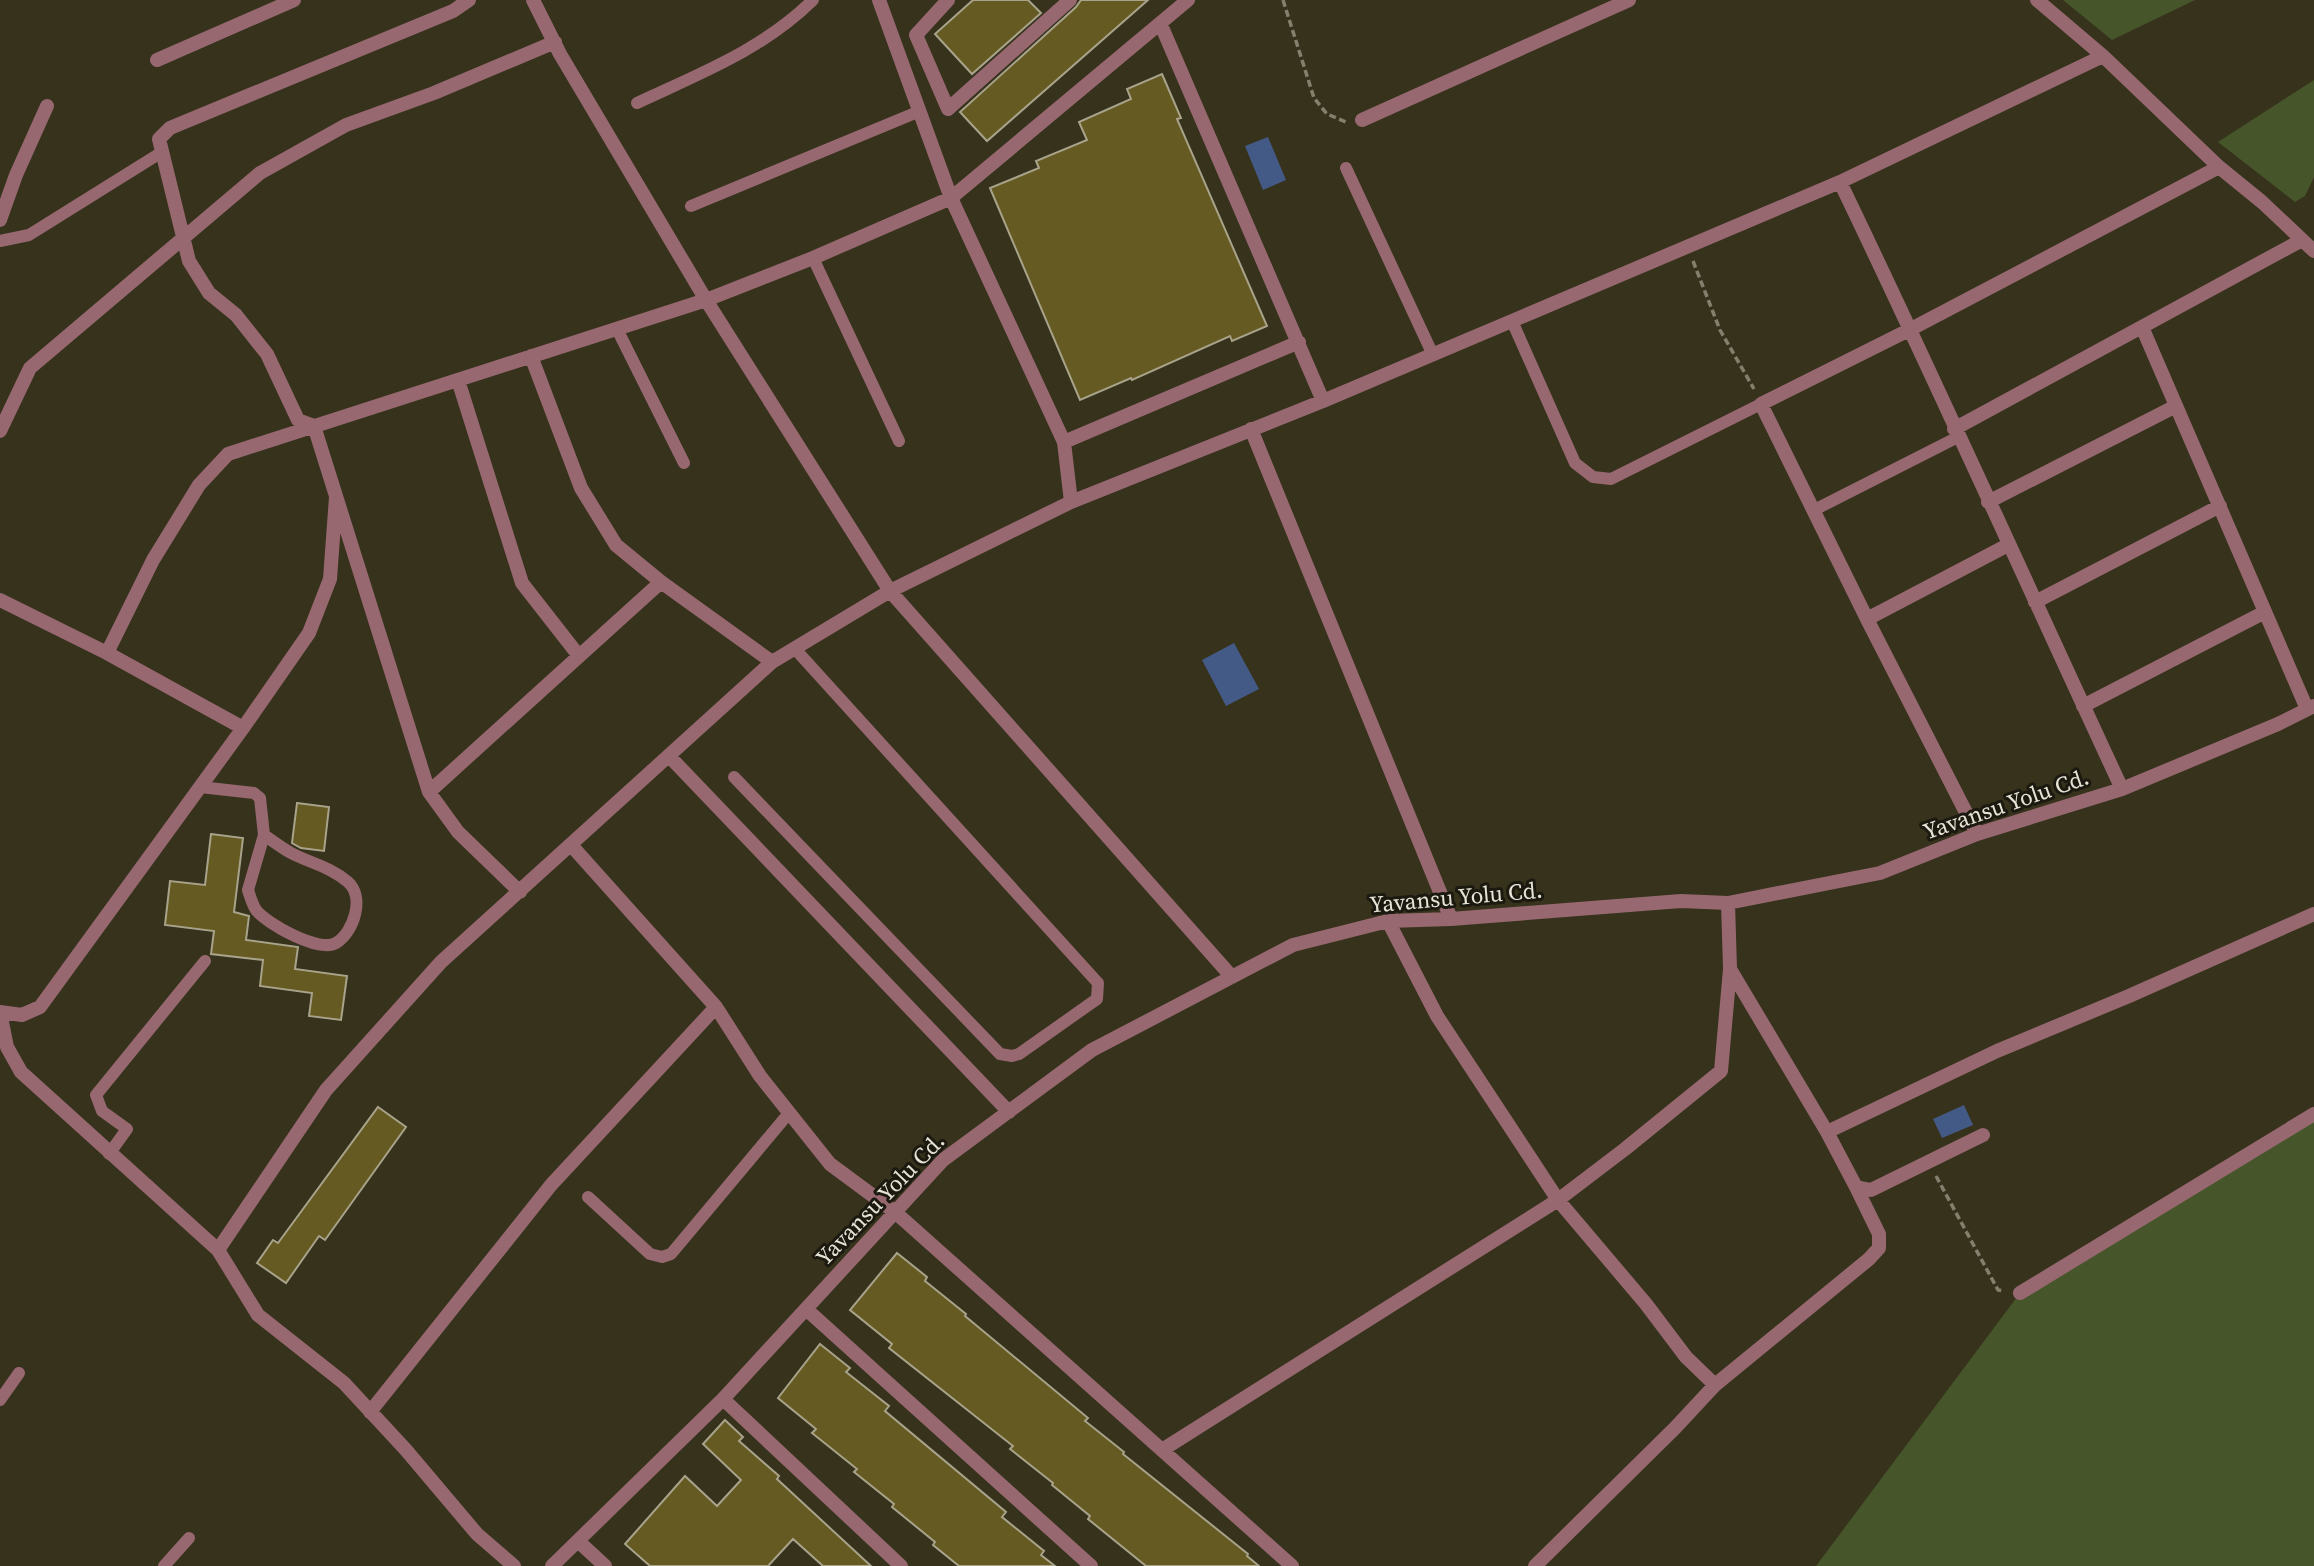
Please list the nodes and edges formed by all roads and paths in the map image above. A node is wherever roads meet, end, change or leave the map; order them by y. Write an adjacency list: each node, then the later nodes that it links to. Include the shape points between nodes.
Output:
1 (294, 0): 12 (street)
2 (469, 0): 21 (street, via 170,128 159,139)
3 (533, 0): 14 (street)
4 (813, 0): 17 (lane, via 757,46)
5 (879, 0): 19 (street)
6 (948, 0): 7 (street, via 916,35 948,109)
7 (1070, 0)
8 (1188, 0): 13 (street)
9 (1283, 0): 20 (path, via 1314,99 1336,120)
10 (1629, 0): 20 (street)
11 (2037, 0): 15 (street)
12 (267, 5): 16 (street)
13 (1161, 25): 25 (street); 39 (street)
14 (555, 42): 28 (street, via 346,125 260,173); 34 (street)
15 (2104, 56): 22 (street); 24 (street)
16 (157, 60)
17 (637, 103)
18 (47, 106): 27 (street)
19 (920, 111): 25 (street); 26 (lane)
20 (1362, 120)
21 (162, 152): 28 (street); 30 (lane, via 29,235)
22 (2219, 167): 29 (street); 38 (street)
23 (1346, 168): 40 (lane)
24 (1840, 182): 31 (street); 38 (street)
25 (951, 198): 33 (street); 51 (street)
26 (691, 206)
27 (0, 220)
28 (184, 238): 46 (street, via 189,261 209,293 236,315 267,354 298,420); 48 (street, via 30,368)
29 (2302, 240): 32 (street); 36 (street)
30 (0, 241)
31 (1688, 247): 35 (street); 44 (path, via 1720,330)
32 (2314, 251)
33 (813, 258): 34 (street); 50 (lane)
34 (706, 300): 37 (street); 60 (street)
35 (1512, 321): 40 (street); 44 (lane, via 1575,463 1593,477 1611,479)
36 (2142, 327): 45 (street); 49 (street)
37 (617, 329): 41 (street); 52 (lane)
38 (1911, 330): 44 (street); 49 (street)
39 (1299, 342): 43 (street); 51 (street)
40 (1433, 355): 43 (street)
41 (531, 356): 42 (street); 59 (street, via 581,488 616,545)
42 (458, 380): 46 (street); 67 (street, via 522,583)
43 (1323, 401): 47 (street)
44 (1761, 404): 57 (street)
45 (2176, 406): 55 (street); 56 (street)
46 (314, 426): 53 (street); 66 (street, via 228,454 200,485 153,561)
47 (1251, 429): 54 (street); 83 (street)
48 (0, 431)
49 (1956, 433): 55 (street); 57 (lane)
50 (899, 441)
51 (1064, 442): 54 (street)
52 (684, 463)
53 (336, 497): 71 (street, via 330,579 309,634); 76 (street)
54 (1071, 502): 60 (street)
55 (1988, 502): 58 (street)
56 (2220, 506): 62 (street); 63 (street)
57 (1814, 510): 64 (street)
58 (2008, 545): 62 (street); 64 (street)
59 (661, 582): 67 (street); 68 (street)
60 (890, 592): 65 (street); 87 (street)
61 (0, 600): 66 (street)
62 (2035, 602): 69 (street)
63 (2265, 612): 69 (street); 70 (street)
64 (1867, 620): 77 (street)
65 (796, 650): 68 (street); 73 (lane, via 1098,983 1097,999 1019,1054 1000,1054)
66 (107, 653): 71 (street)
67 (579, 656): 76 (street)
68 (772, 662): 72 (street)
69 (2083, 706): 75 (street)
70 (2311, 707): 75 (street, Yavansu Yolu Cd.)
71 (243, 728): 74 (street)
72 (669, 757): 79 (street); 90 (street)
73 (734, 777)
74 (200, 787): 78 (lane, via 254,793 260,798); 89 (street, via 40,1007 22,1015)
75 (2122, 789): 77 (street, Yavansu Yolu Cd.)
76 (429, 792): 80 (street, via 458,832)
77 (1977, 834): 81 (street, Yavansu Yolu Cd., via 1880,873)
78 (264, 835): 78 (lane, via 247,890 256,910 289,934 321,946 336,944 355,914 357,900 350,884)
79 (571, 845): 80 (street); 88 (street)
80 (520, 892): 101 (street, via 441,962 326,1090)
81 (1728, 903): 83 (street, Yavansu Yolu Cd., via 1681,901); 86 (street)
82 (2314, 914): 93 (street, via 1997,1051)
83 (1451, 919): 84 (street, Yavansu Yolu Cd.)
84 (1388, 921): 87 (street, Yavansu Yolu Cd., via 1293,945); 99 (street, via 1437,1016)
85 (205, 961): 95 (lane, via 96,1095 102,1111 127,1129)
86 (1730, 969): 93 (street); 99 (street, via 1721,1071)
87 (1231, 977): 90 (street, Yavansu Yolu Cd., via 1092,1050)
88 (716, 1007): 91 (street); 108 (street, via 551,1185)
89 (0, 1012): 95 (street, via 7,1047 21,1072)
90 (1009, 1112): 100 (street, Yavansu Yolu Cd., via 943,1160)
91 (789, 1113): 98 (lane, via 671,1254 650,1254); 100 (street, via 830,1164)
92 (2314, 1114): 102 (street)
93 (1827, 1132): 97 (street)
94 (1983, 1135): 96 (street)
95 (109, 1154): 101 (street)
96 (1929, 1163): 97 (street, via 1871,1190); 102 (path, via 1998,1290)
97 (1856, 1186): 105 (street, via 1879,1234 1879,1248)
98 (588, 1197)
99 (1558, 1200): 105 (street, via 1686,1357); 109 (street)
100 (895, 1212): 103 (street, Yavansu Yolu Cd.); 109 (street)
101 (218, 1250): 108 (street, via 258,1315 344,1383)
102 (2020, 1293)
103 (806, 1309): 106 (street, Yavansu Yolu Cd.); 117 (street)
104 (19, 1373): 107 (lane)
105 (1715, 1385): 119 (street)
106 (723, 1399): 111 (street, Yavansu Yolu Cd.); 116 (street)
107 (0, 1400)
108 (370, 1412): 113 (street, via 477,1534)
109 (1162, 1450): 118 (street)
110 (189, 1538): 112 (lane)
111 (578, 1541): 114 (street, Yavansu Yolu Cd.); 115 (street)
112 (164, 1566)
113 (514, 1566)
114 (552, 1566)
115 (605, 1566)
116 (901, 1566)
117 (1091, 1566)
118 (1292, 1566)
119 (1535, 1566)

